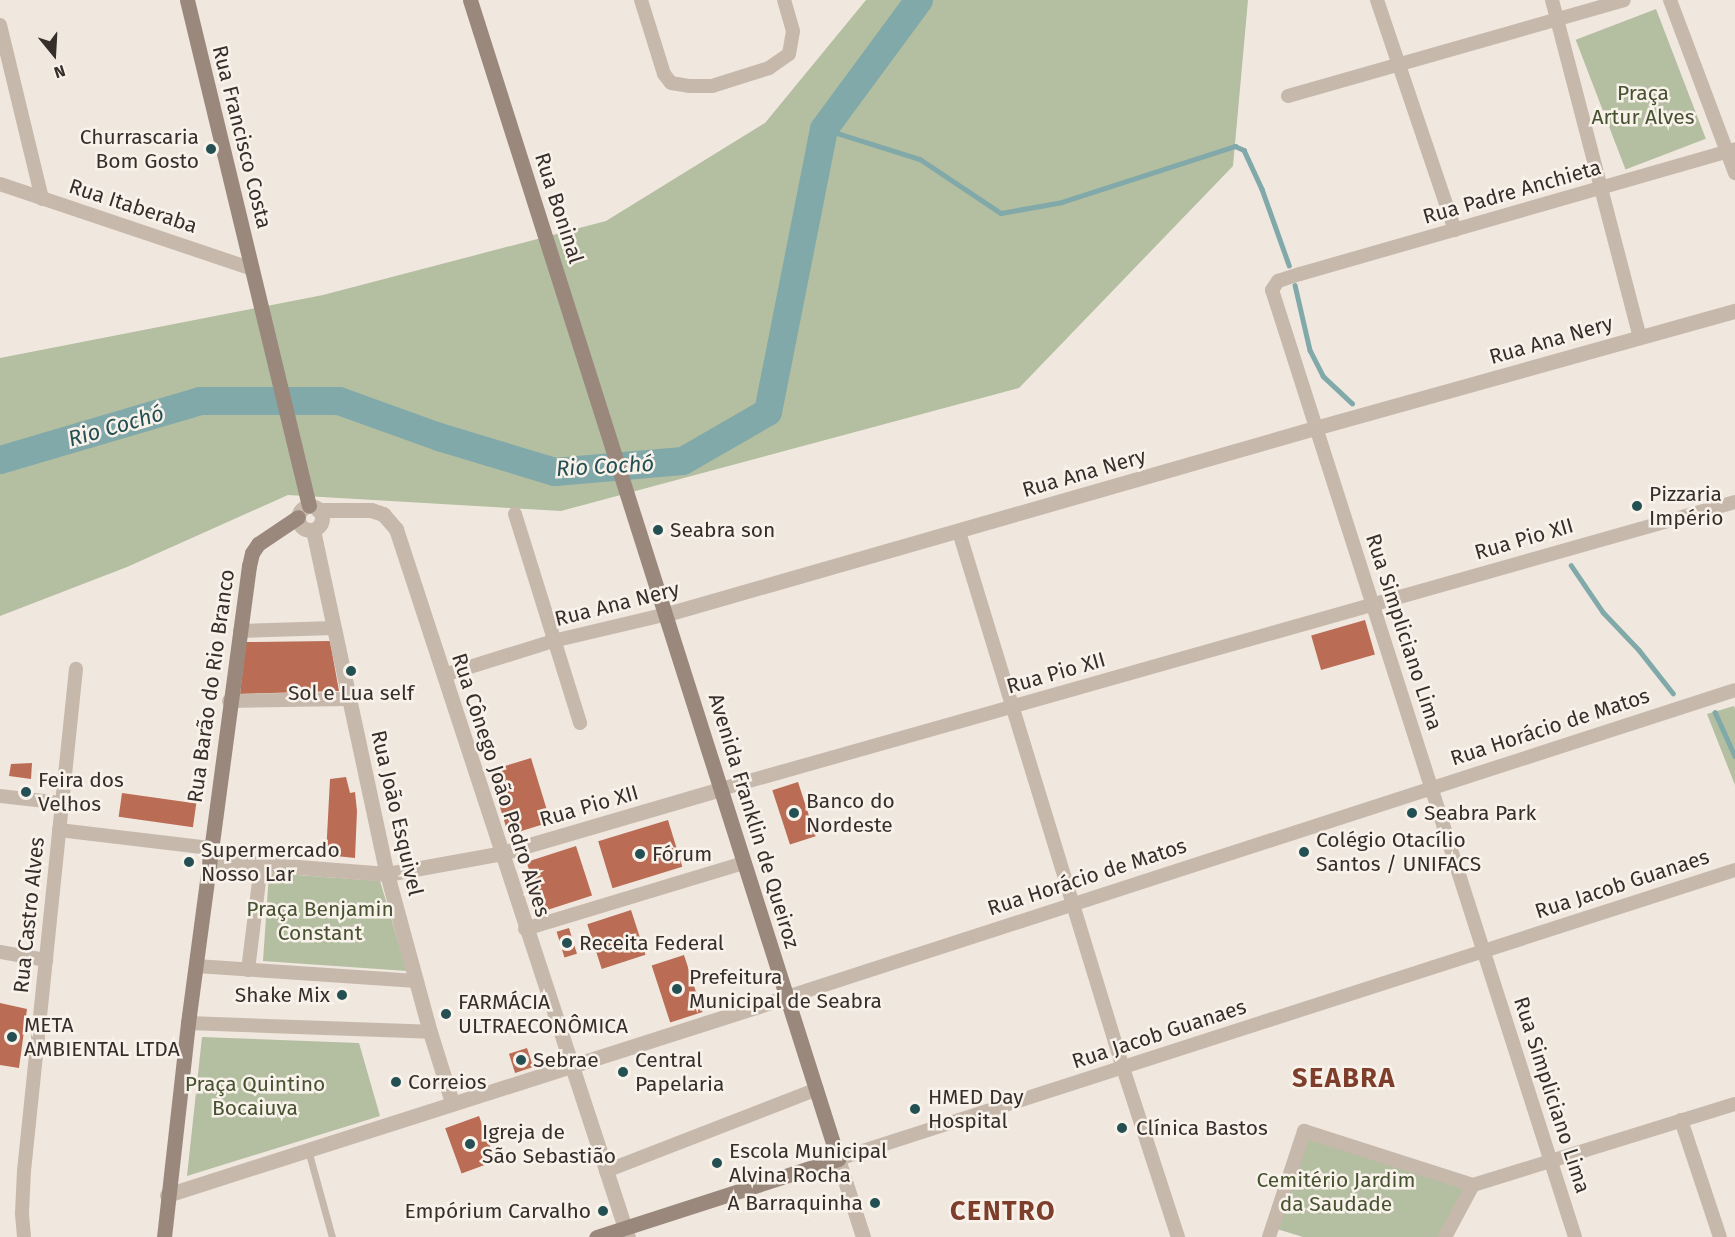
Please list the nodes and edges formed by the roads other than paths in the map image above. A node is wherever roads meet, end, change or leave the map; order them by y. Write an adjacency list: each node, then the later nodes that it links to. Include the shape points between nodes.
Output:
1 (186, 0): 19 (main road, Rua Francisco Costa)
2 (470, 0): 27 (main road, Rua Boninal)
3 (641, 0): 4 (street, via 664,74 671,83 712,86 769,68 789,54 794,31)
4 (784, 0)
5 (1377, 0): 11 (street)
6 (1551, 0): 9 (street)
7 (1624, 0): 9 (street)
8 (1670, 0): 13 (street)
9 (1557, 20): 11 (street); 16 (street)
10 (0, 25): 17 (street)
11 (1399, 65): 12 (street); 18 (street)
12 (1288, 96)
13 (1731, 151): 14 (street); 16 (street, Rua Padre Anchieta)
14 (1735, 173)
15 (0, 184): 17 (street, Rua Itaberaba)
16 (1602, 188): 18 (street, Rua Padre Anchieta); 22 (street)
17 (42, 200): 19 (street, Rua Itaberaba)
18 (1455, 230): 20 (street, Rua Padre Anchieta)
19 (254, 276): 25 (main road, Rua Francisco Costa)
20 (1278, 281): 23 (street, Rua Simpliciano Lima, via 1272,290 1273,299)
21 (1735, 311): 22 (street, Rua Ana Nery)
22 (1640, 337): 23 (street, Rua Ana Nery)
23 (1315, 428): 28 (street, Rua Ana Nery); 29 (street, Rua Simpliciano Lima)
24 (1735, 502): 29 (street, Rua Pio XII)
25 (309, 511): 31 (street, Rua João Esquivel, via 302,527 313,530); 32 (main road, Rua Barão do Rio Branco, via 269,535 252,553); 35 (street, Rua Cônego João Pedro Alves, via 371,510 391,520)
26 (515, 514): 33 (street)
27 (636, 520): 30 (main road, Avenida Franklin de Queiroz)
28 (959, 532): 30 (street, Rua Ana Nery); 39 (street)
29 (1374, 603): 39 (street, Rua Pio XII); 41 (street, Rua Simpliciano Lima)
30 (667, 614): 33 (street, Rua Ana Nery); 42 (main road, Avenida Franklin de Queiroz)
31 (334, 628): 32 (street); 37 (street, Rua João Esquivel)
32 (240, 631): 38 (main road, Rua Barão do Rio Branco)
33 (553, 641): 35 (street, Rua Ana Nery); 40 (street)
34 (76, 669): 44 (street, Rua Castro Alves)
35 (444, 675): 46 (street, Rua Cônego João Pedro Alves)
36 (1735, 690): 41 (street, Rua Horácio de Matos)
37 (350, 699): 38 (street); 51 (street, Rua João Esquivel)
38 (229, 701): 47 (main road, Rua Barão do Rio Branco)
39 (1012, 707): 42 (street, Rua Pio XII); 52 (street)
40 (580, 723)
41 (1431, 788): 52 (street, Rua Horácio de Matos); 54 (street, Rua Simpliciano Lima)
42 (721, 789): 46 (street, Rua Pio XII); 48 (main road, Avenida Franklin de Queiroz)
43 (0, 796): 44 (street)
44 (61, 803): 45 (street, Rua Castro Alves)
45 (58, 830): 47 (street); 56 (street, Rua Castro Alves)
46 (502, 853): 51 (street, Rua Pio XII); 53 (street, Rua Cônego João Pedro Alves)
47 (209, 854): 49 (street); 57 (main road, Rua Barão do Rio Branco)
48 (743, 863): 53 (street); 60 (main road, Avenida Franklin de Queiroz)
49 (261, 865): 51 (street); 58 (street)
50 (1735, 870): 54 (street, Rua Jacob Guanaes)
51 (387, 874): 59 (street, Rua João Esquivel)
52 (1073, 903): 60 (street, Rua Horácio de Matos); 64 (street)
53 (525, 929): 63 (street, Rua Cônego João Pedro Alves)
54 (1483, 951): 64 (street, Rua Jacob Guanaes); 71 (street, Rua Simpliciano Lima)
55 (0, 952): 56 (street)
56 (46, 960): 76 (street, Rua Castro Alves, via 24,1171)
57 (196, 966): 58 (street); 61 (main road, Rua Barão do Rio Branco)
58 (248, 970): 59 (street)
59 (416, 981): 62 (street, Rua João Esquivel)
60 (787, 997): 63 (street, Rua Horácio de Matos); 65 (main road, Avenida Franklin de Queiroz)
61 (188, 1023): 62 (street); 74 (main road, Rua Barão do Rio Branco)
62 (430, 1032): 66 (street, Rua João Esquivel)
63 (570, 1066): 66 (street, Rua Horácio de Matos); 72 (street, Rua Cônego João Pedro Alves)
64 (1123, 1068): 70 (street, Rua Jacob Guanaes); 81 (street)
65 (817, 1089): 70 (main road, Avenida Franklin de Queiroz); 72 (street)
66 (452, 1102): 69 (street)
67 (1735, 1104): 68 (street)
68 (1681, 1120): 71 (street); 85 (street)
69 (308, 1149): 74 (street); 78 (lane)
70 (838, 1158): 75 (main road, Rua Jacob Guanaes); 80 (street, Avenida Franklin de Queiroz)
71 (1552, 1161): 73 (street); 84 (street, Rua Simpliciano Lima)
72 (606, 1171): 75 (street, Rua Cônego João Pedro Alves)
73 (1473, 1185): 82 (street, via 1304,1131); 83 (street)
74 (167, 1195): 77 (main road, Rua Barão do Rio Branco)
75 (626, 1232): 79 (main road, Rua Jacob Guanaes)
76 (24, 1237)
77 (164, 1237)
78 (332, 1237)
79 (596, 1237)
80 (863, 1237)
81 (1178, 1237)
82 (1269, 1237)
83 (1445, 1237)
84 (1575, 1237)
85 (1720, 1237)

